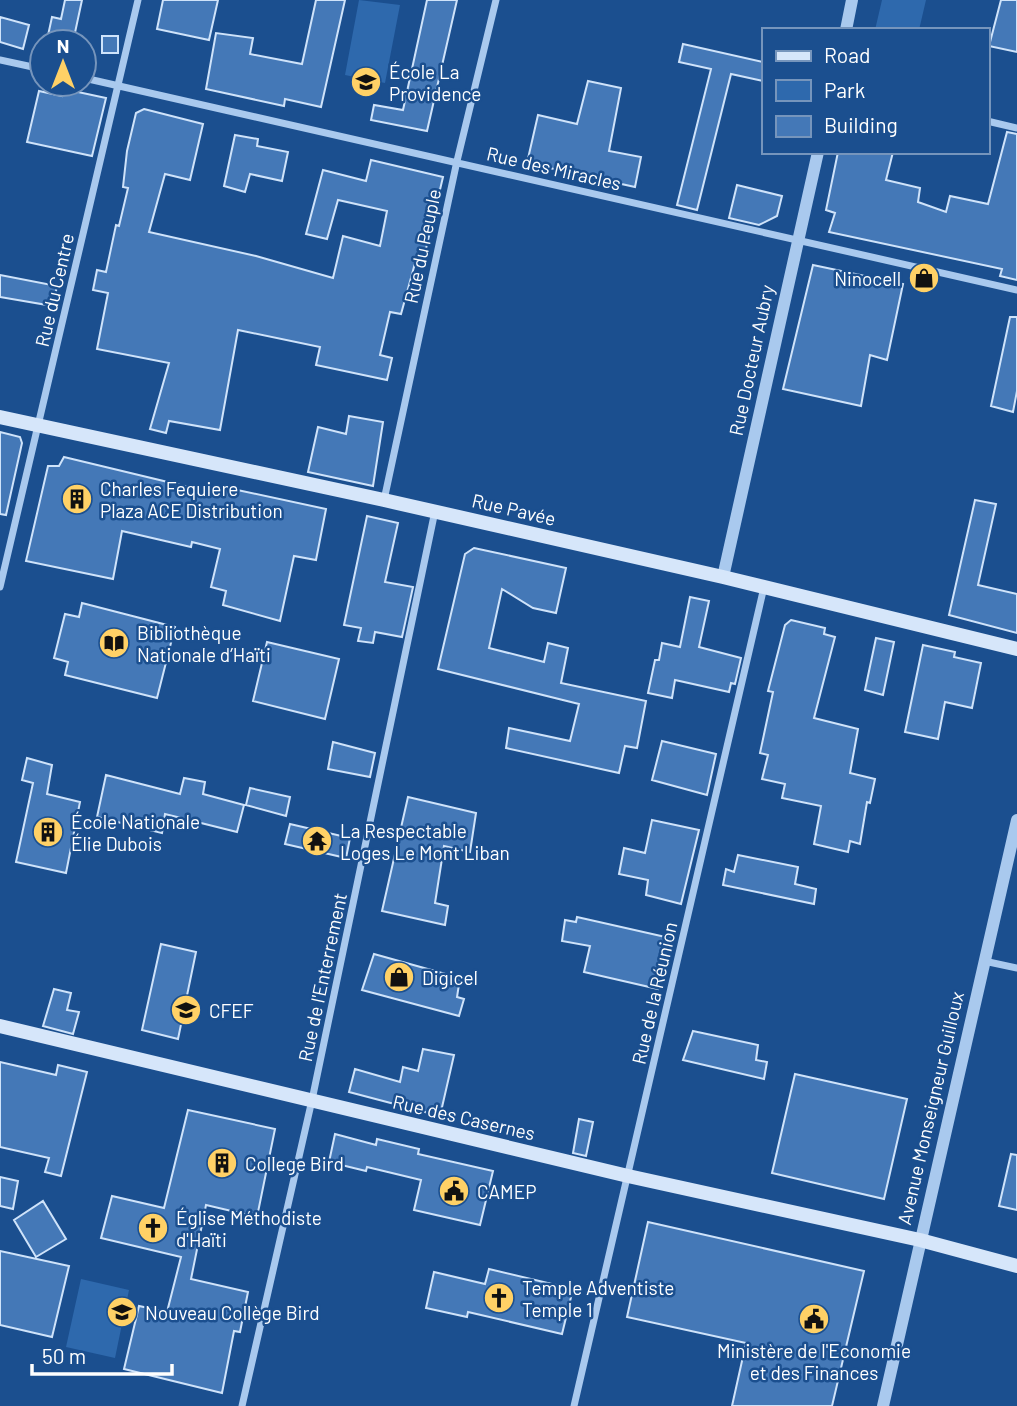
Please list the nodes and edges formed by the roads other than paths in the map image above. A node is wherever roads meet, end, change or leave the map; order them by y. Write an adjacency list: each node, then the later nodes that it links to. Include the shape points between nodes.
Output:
1 (138, 0): 8 (street, Rue du Centre)
2 (496, 0): 12 (street, Rue du Peuple)
3 (852, 0): 4 (street)
4 (846, 28)
5 (0, 60): 6 (street)
6 (28, 66)
7 (98, 81): 8 (street, Rue des Miracles)
8 (119, 86): 12 (street, Rue des Miracles); 16 (street, Rue du Centre)
9 (989, 121): 10 (street)
10 (1017, 128)
11 (818, 154): 13 (street, Rue Docteur Aubry)
12 (457, 161): 13 (street, Rue des Miracles); 17 (street, Rue du Peuple)
13 (797, 242): 14 (street, Rue des Miracles); 19 (street, Rue Docteur Aubry)
14 (1017, 290)
15 (0, 417): 16 (main road, Rue Pavée)
16 (38, 427): 17 (main road, Rue Pavée); 20 (street, Rue du Centre)
17 (384, 500): 18 (main road, Rue Pavée)
18 (435, 511): 19 (main road, Rue Pavée); 27 (street, Rue de l'Enterrement)
19 (723, 577): 21 (main road, Rue Pavée)
20 (0, 587)
21 (765, 587): 22 (main road, Rue Pavée); 28 (street, Rue de la Réunion)
22 (1017, 649)
23 (1017, 820): 24 (street, Avenue Monseigneur Guilloux)
24 (983, 961): 25 (street); 29 (street, Avenue Monseigneur Guilloux)
25 (1017, 968)
26 (0, 1026): 27 (main road, Rue des Casernes)
27 (312, 1100): 28 (main road, Rue des Casernes); 31 (street, Rue de l'Enterrement)
28 (628, 1176): 29 (main road, Rue des Casernes); 32 (street, Rue de la Réunion)
29 (920, 1240): 30 (main road, Rue des Casernes); 33 (street, Avenue Monseigneur Guilloux)
30 (1017, 1266)
31 (242, 1406)
32 (574, 1406)
33 (883, 1406)

